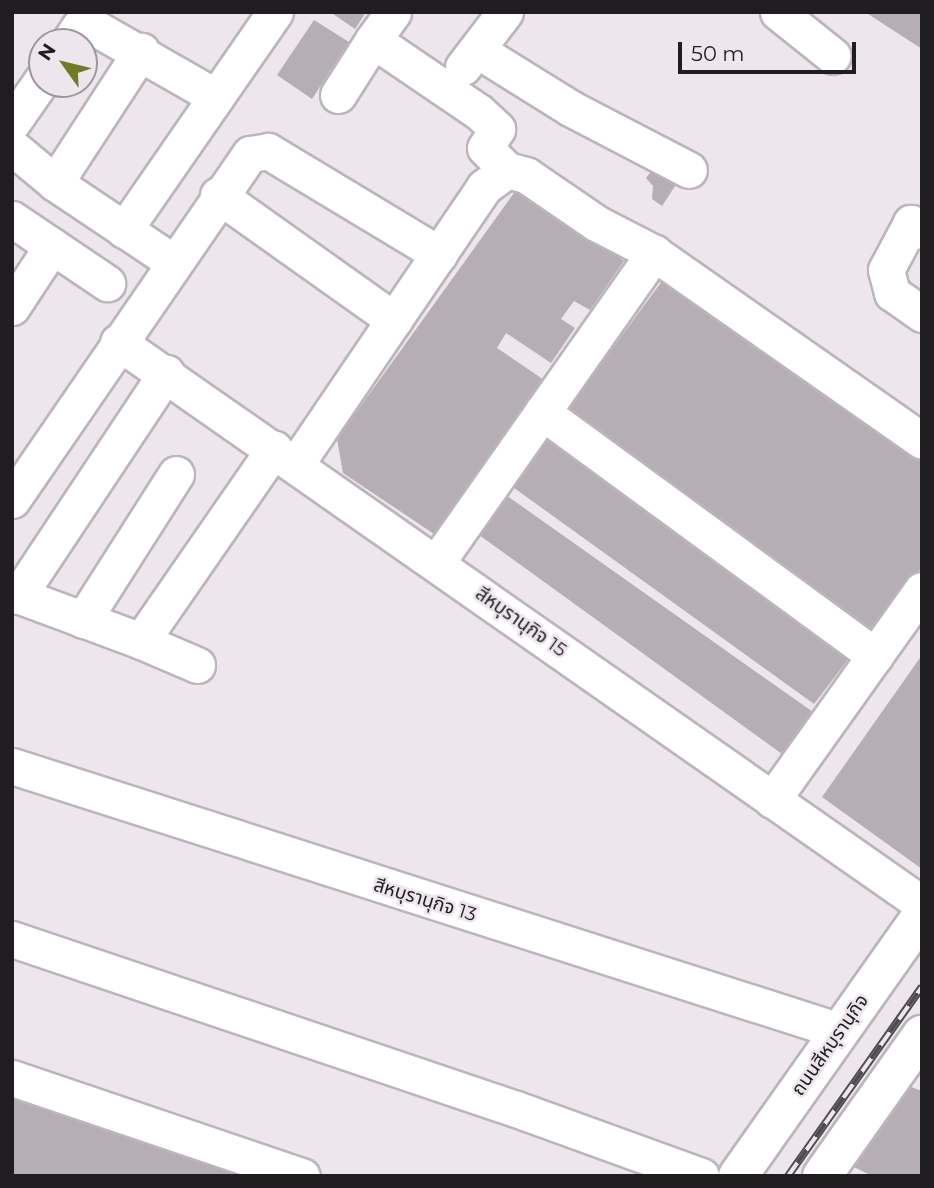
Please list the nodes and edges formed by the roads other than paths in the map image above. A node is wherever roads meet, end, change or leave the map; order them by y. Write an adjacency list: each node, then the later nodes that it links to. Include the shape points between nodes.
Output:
1 (275, 12): 14 (street)
2 (393, 12): 8 (street)
3 (505, 12): 9 (street)
4 (778, 12): 11 (street)
5 (78, 28): 6 (street)
6 (96, 28)
7 (98, 29): 10 (street)
8 (373, 40): 12 (street); 13 (street)
9 (477, 50): 12 (street); 19 (street, via 570,108)
10 (141, 51): 14 (street); 20 (street)
11 (833, 56)
12 (445, 89): 18 (street, via 497,129 485,148)
13 (338, 95)
14 (216, 97): 24 (street)
15 (29, 98): 16 (street)
16 (12, 123)
17 (12, 147): 20 (street)
18 (507, 170): 26 (street, via 526,175 581,214); 27 (street, via 484,187)
19 (689, 170)
20 (55, 183): 24 (street)
21 (219, 195): 27 (street, via 250,154 268,151); 28 (street); 32 (street)
22 (12, 219): 25 (street)
23 (918, 222): 31 (street, via 886,270 886,282 892,293)
24 (124, 230): 28 (street)
25 (52, 246): 29 (street); 30 (street)
26 (654, 253): 35 (street); 36 (street)
27 (439, 254): 32 (street)
28 (173, 262): 33 (street)
29 (107, 283)
30 (12, 307)
31 (922, 314)
32 (394, 320): 37 (street)
33 (118, 342): 34 (street, สีหบุรานุกิจ 15); 39 (street)
34 (166, 373): 37 (street, สีหบุรานุกิจ 15); 42 (street)
35 (542, 412): 40 (street); 45 (street)
36 (922, 440)
37 (285, 457): 40 (street, สีหบุรานุกิจ 15); 44 (street)
38 (176, 474): 43 (street)
39 (12, 500)
40 (437, 562): 48 (street, สีหบุรานุกิจ 15)
41 (922, 590): 45 (street)
42 (15, 595): 43 (street)
43 (83, 620): 44 (street)
44 (141, 641): 46 (street)
45 (875, 656): 48 (street)
46 (197, 665)
47 (12, 766): 52 (street, สีหบุรานุกิจ 13)
48 (772, 800): 49 (street, สีหบุรานุกิจ 15)
49 (922, 904)
50 (922, 915): 52 (main road, ถนนสีหบุรานุกิจ)
51 (12, 939): 57 (street)
52 (840, 1031): 58 (main road, ถนนสีหบุรานุกิจ)
53 (922, 1035): 54 (main road)
54 (911, 1070): 59 (main road)
55 (12, 1078): 56 (street)
56 (302, 1176)
57 (701, 1176)
58 (738, 1176)
59 (822, 1176)

